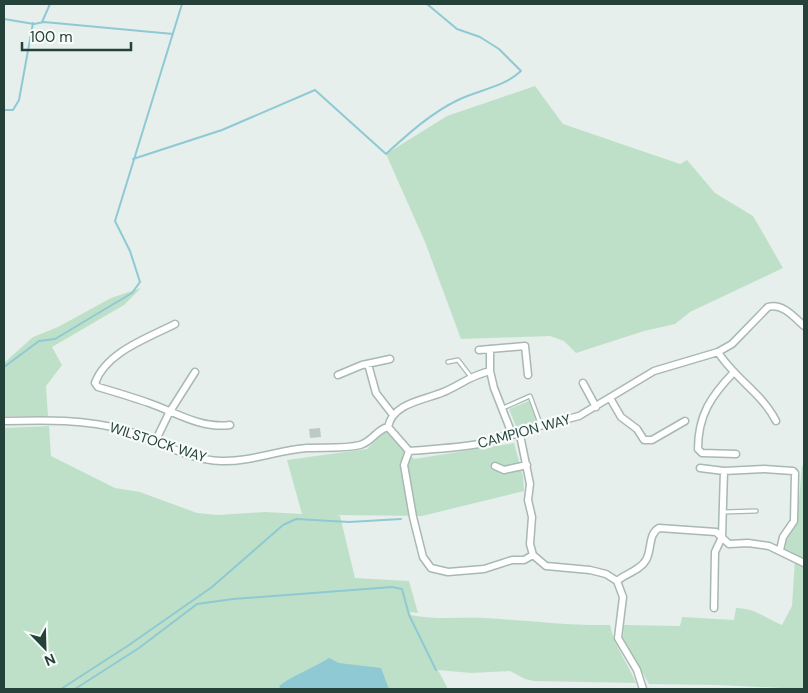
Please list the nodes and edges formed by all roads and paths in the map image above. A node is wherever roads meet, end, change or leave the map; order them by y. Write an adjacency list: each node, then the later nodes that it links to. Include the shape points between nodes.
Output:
1 (175, 324): 19 (street, via 120,353 97,375 95,383 98,387)
2 (804, 326): 5 (street, CAMPION WAY, via 783,308 776,305 768,307 732,344)
3 (490, 348): 4 (street); 9 (street); 13 (street, via 525,346)
4 (478, 350)
5 (718, 352): 11 (street); 16 (street, CAMPION WAY, via 654,371)
6 (390, 359): 8 (street)
7 (448, 362): 14 (lane, via 458,360)
8 (368, 364): 12 (street); 20 (street, via 376,393)
9 (490, 371): 14 (street); 18 (street)
10 (195, 372): 19 (street)
11 (734, 372): 23 (street, via 762,398); 31 (street, via 715,392 705,412 698,434 698,449 702,453)
12 (338, 375)
13 (528, 375)
14 (471, 376): 20 (street, via 449,390 414,402)
15 (583, 383): 17 (street)
16 (610, 398): 17 (street, CAMPION WAY); 22 (street, via 621,417 637,429 644,440 652,440)
17 (596, 407): 25 (street, CAMPION WAY, via 571,419)
18 (502, 409): 25 (lane, via 530,396); 27 (street)
19 (170, 413): 24 (street, via 220,426); 29 (street)
20 (393, 415): 26 (street)
21 (4, 421): 29 (street, WILSTOCK WAY, via 92,423)
22 (685, 421)
23 (776, 421)
24 (230, 425)
25 (541, 426): 28 (street, CAMPION WAY, via 528,429)
26 (388, 427): 29 (street, WILSTOCK WAY, via 358,446 307,448 221,461 192,456); 30 (street)
27 (512, 434): 28 (street, CAMPION WAY); 30 (street, CAMPION WAY, via 482,444)
28 (520, 436): 32 (street)
29 (155, 442)
30 (409, 451): 40 (street, via 404,465 405,476 422,557 431,568 448,572 484,569)
31 (736, 454)
32 (527, 465): 33 (street, via 504,470); 40 (street)
33 (495, 466)
34 (700, 468): 35 (street)
35 (724, 471): 37 (street); 39 (street, via 764,469 795,473 794,520 783,537)
36 (756, 511): 37 (lane)
37 (724, 512): 38 (street)
38 (722, 537): 39 (street, via 729,544 759,544); 42 (street, via 716,532 699,529 659,528 652,534 644,564); 43 (street, via 715,552)
39 (780, 550): 41 (street)
40 (533, 555): 42 (street, via 546,566 590,570)
41 (804, 562)
42 (617, 581): 44 (street, via 624,597 618,638)
43 (714, 608)
44 (644, 689)

